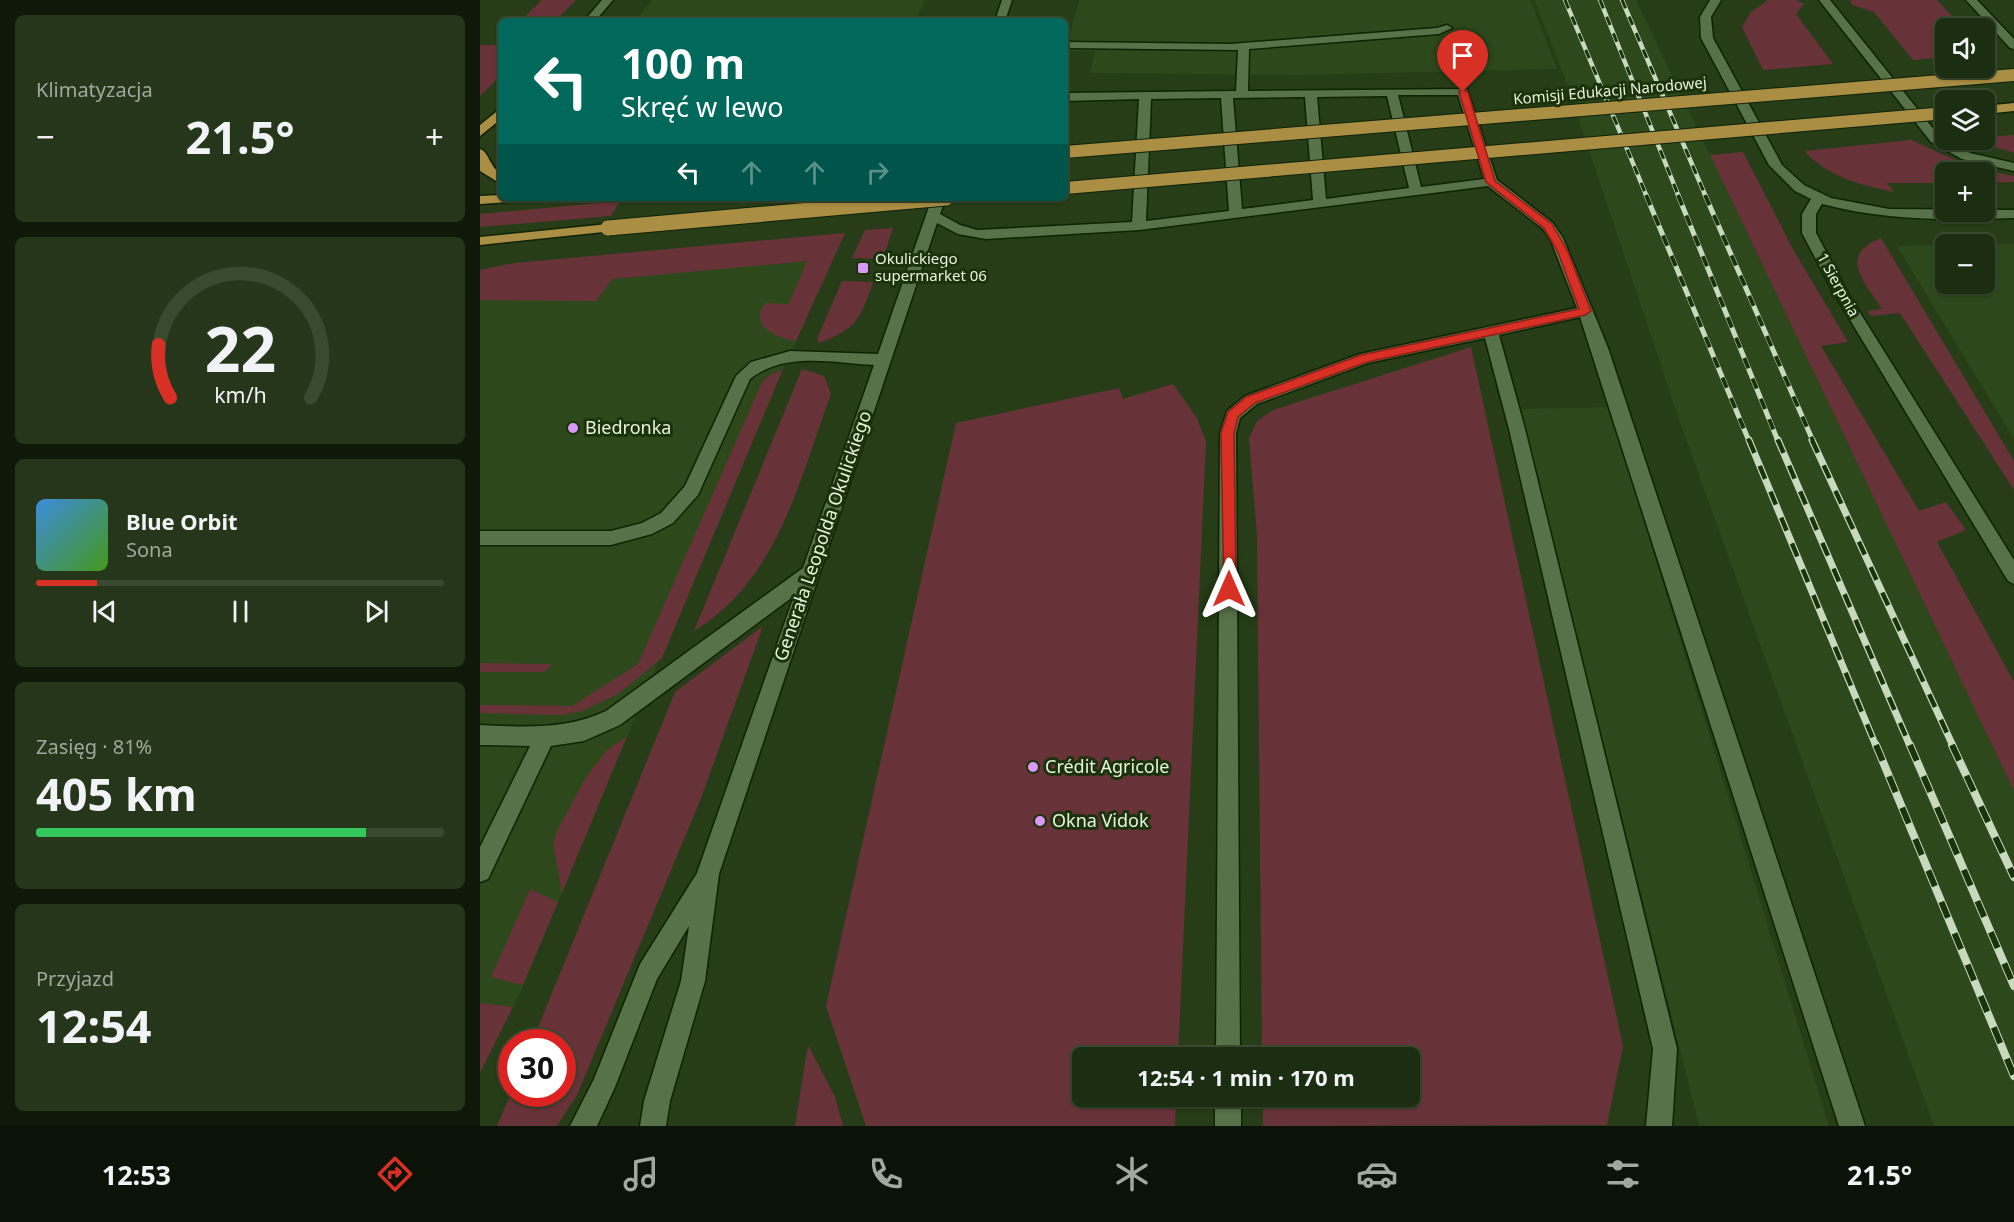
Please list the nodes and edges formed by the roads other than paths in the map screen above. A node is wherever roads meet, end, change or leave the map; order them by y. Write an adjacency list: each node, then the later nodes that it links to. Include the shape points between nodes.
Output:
1 (608, 0): 6 (street)
2 (1007, 0): 7 (street)
3 (1716, 0): 31 (street, via 1707,9 1703,22 1707,38 1779,169 1797,187)
4 (1824, 0): 26 (street, via 1935,139 1966,156)
5 (1971, 0): 11 (street)
6 (592, 18)
7 (1001, 18)
8 (1447, 28): 10 (street)
9 (1068, 45): 10 (street)
10 (1244, 46): 15 (street)
11 (2014, 46)
12 (2014, 75): 25 (main road, Komisji Edukacji Narodowej, bridge)
13 (1392, 94): 16 (street); 28 (street, via 1463,92); 30 (street)
14 (1227, 96): 15 (street); 18 (street); 39 (street)
15 (1242, 96): 16 (street)
16 (1311, 96): 36 (street)
17 (1068, 98): 18 (street)
18 (1145, 98): 40 (street)
19 (2014, 107): 20 (main road)
20 (1995, 109)
21 (1935, 114): 29 (main road, bridge)
22 (498, 115): 23 (main road)
23 (481, 131): 24 (main road)
24 (480, 152): 27 (main road, via 486,170)
25 (1068, 152)
26 (2014, 167)
27 (498, 178)
28 (1491, 182): 30 (street); 42 (street, via 1548,226 1560,246)
29 (1068, 188)
30 (1416, 192): 36 (street)
31 (1818, 197): 38 (street, via 1868,212); 47 (street, 1 Sierpnia, via 1809,214 1809,232 1842,294)
32 (498, 199): 33 (main road)
33 (480, 200)
34 (912, 201): 41 (main road, bridge)
35 (938, 201): 37 (street, Generała Leopolda Okulickiego)
36 (1320, 204): 39 (street)
37 (933, 214): 40 (street, via 956,230 975,236); 44 (street, Generała Leopolda Okulickiego)
38 (2014, 214)
39 (1236, 215): 40 (street)
40 (1139, 226)
41 (484, 241)
42 (1585, 311): 43 (street); 58 (street)
43 (1491, 332): 52 (street, via 1365,358 1251,400 1233,415 1227,433); 57 (street, via 1665,1049)
44 (883, 360): 45 (street, via 778,357 750,369 692,490 667,518 646,529 611,538); 46 (street, Generała Leopolda Okulickiego)
45 (480, 538)
46 (811, 573): 49 (street, via 613,718 584,731); 51 (street, Generała Leopolda Okulickiego)
47 (2014, 576)
48 (480, 735): 49 (street)
49 (544, 737): 50 (street)
50 (480, 871)
51 (708, 874): 54 (street, Generała Leopolda Okulickiego, via 648,972 603,1087); 55 (street, Generała Leopolda Okulickiego, via 693,981)
52 (1228, 1047)
53 (1228, 1107): 56 (street)
54 (583, 1126)
55 (653, 1126)
56 (1228, 1126)
57 (1659, 1126)
58 (1852, 1126)

